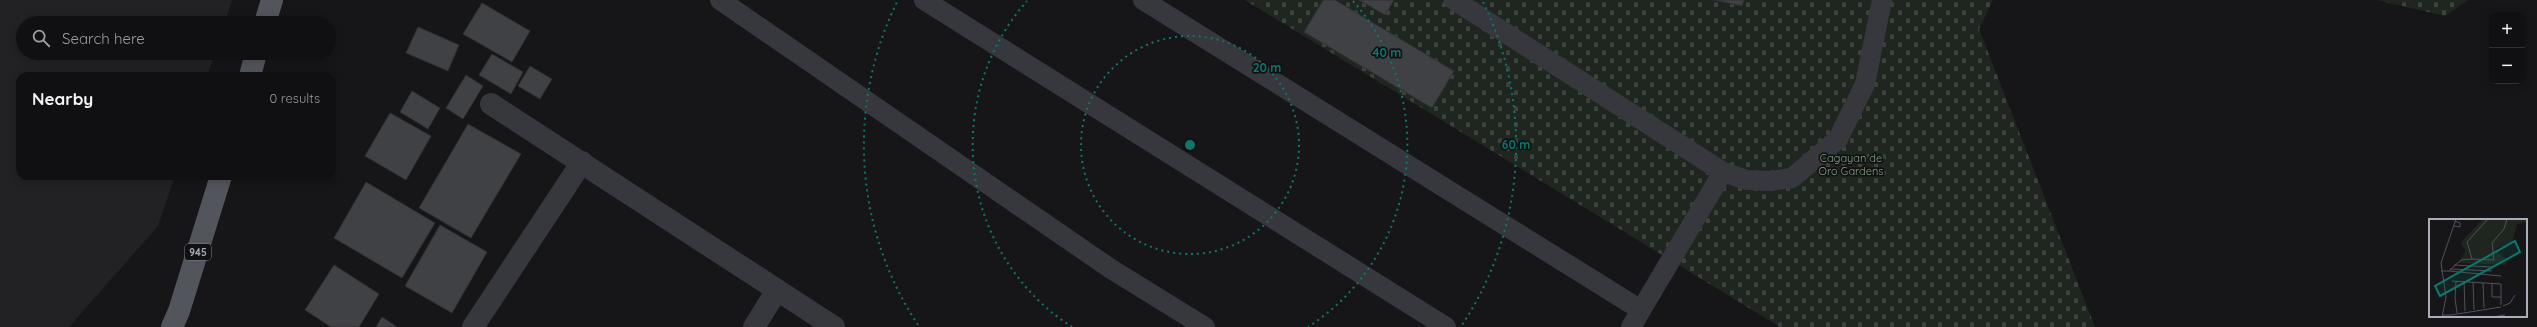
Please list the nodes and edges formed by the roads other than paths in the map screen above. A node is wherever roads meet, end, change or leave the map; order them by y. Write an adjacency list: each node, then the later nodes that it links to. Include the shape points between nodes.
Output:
1 (272, 0): 7 (main road)
2 (720, 0): 20 (lane, via 1111,269)
3 (924, 0): 21 (lane)
4 (1143, 0): 15 (lane)
5 (1454, 0): 12 (lane)
6 (1882, 0): 12 (lane, via 1865,84 1838,139 1792,178 1770,181 1747,180)
7 (267, 16)
8 (254, 60): 9 (main road)
9 (251, 72)
10 (491, 104): 11 (street)
11 (582, 162): 14 (street); 17 (street)
12 (1723, 172): 15 (lane)
13 (220, 180): 16 (main road, 945)
14 (777, 290): 18 (street); 19 (street)
15 (1636, 319)
16 (172, 327)
17 (473, 327)
18 (754, 327)
19 (834, 327)
20 (1205, 327)
21 (1446, 327)

